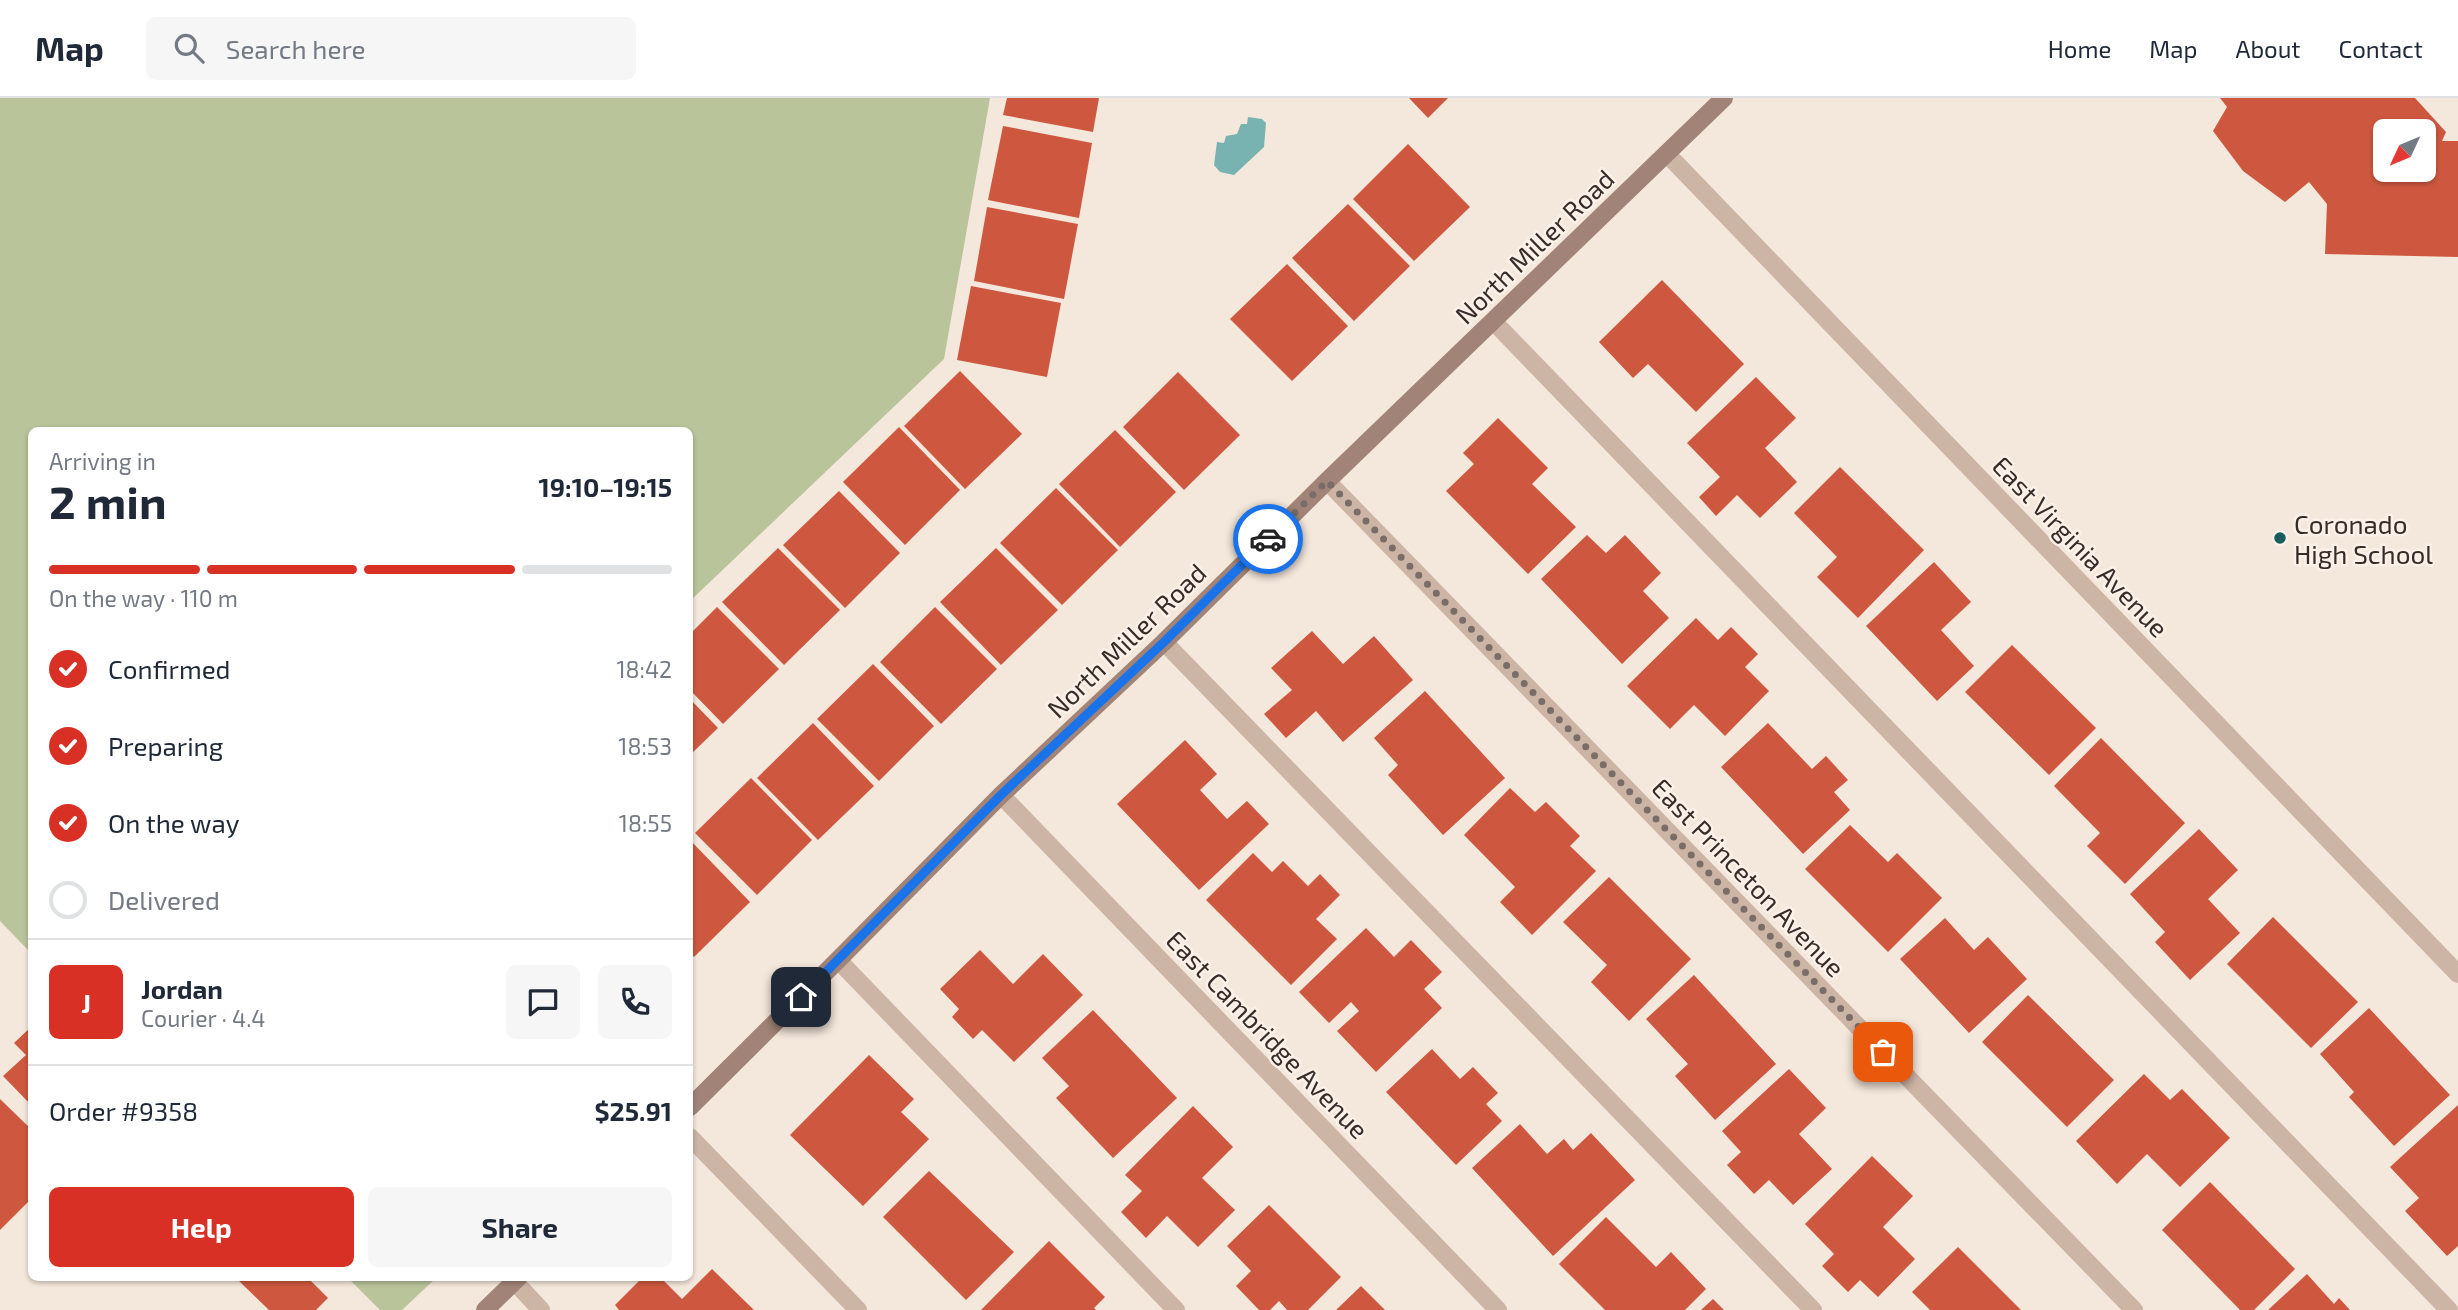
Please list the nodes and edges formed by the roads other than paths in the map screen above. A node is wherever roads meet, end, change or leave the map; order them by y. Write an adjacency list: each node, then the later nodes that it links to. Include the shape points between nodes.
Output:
1 (1724, 98): 2 (street, North Miller Road)
2 (1667, 154): 3 (street, North Miller Road); 8 (street, East Virginia Avenue)
3 (1493, 321): 4 (street, North Miller Road); 20 (street)
4 (1327, 481): 5 (street, North Miller Road); 19 (street, East Princeton Avenue)
5 (1164, 642): 6 (street, North Miller Road); 18 (street)
6 (1001, 795): 7 (street, North Miller Road); 17 (street, East Cambridge Avenue)
7 (838, 960): 9 (street, North Miller Road); 16 (street)
8 (2458, 974)
9 (693, 1104)
10 (693, 1140): 15 (street)
11 (514, 1281): 13 (street)
12 (518, 1281): 14 (street)
13 (485, 1310)
14 (541, 1310)
15 (858, 1310)
16 (1176, 1310)
17 (1498, 1310)
18 (1814, 1310)
19 (2134, 1310)
20 (2449, 1310)

